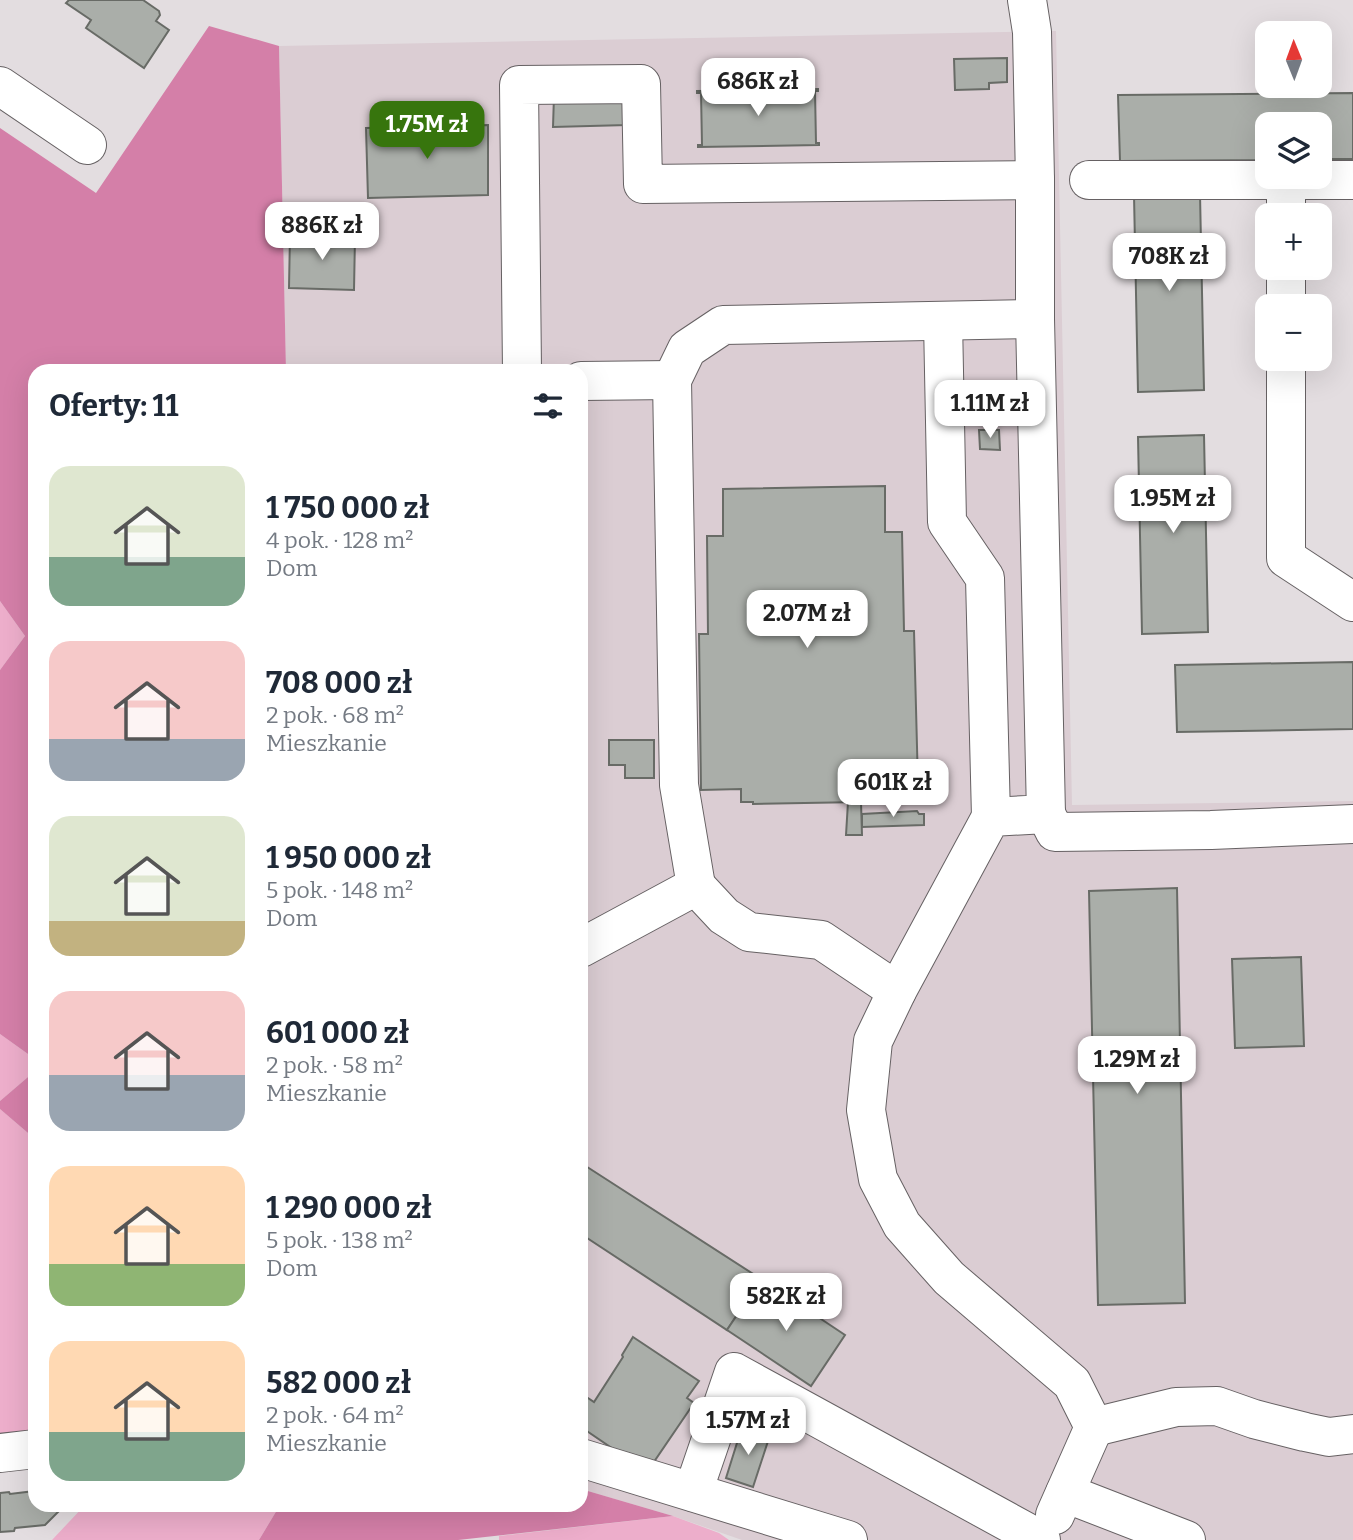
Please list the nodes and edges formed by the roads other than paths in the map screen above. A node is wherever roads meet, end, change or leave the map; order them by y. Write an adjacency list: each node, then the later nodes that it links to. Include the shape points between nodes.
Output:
1 (1027, 0): 4 (street, via 1032,32)
2 (0, 86): 3 (street)
3 (87, 145)
4 (1035, 180): 8 (street); 10 (street, via 643,184 641,84 519,85)
5 (1089, 180): 7 (street)
6 (1353, 180): 7 (street)
7 (1286, 198)
8 (1035, 319): 9 (street); 14 (street)
9 (943, 321): 12 (street, via 723,325 687,349); 15 (street, via 947,522)
10 (522, 364)
11 (1286, 371): 16 (street, via 1286,558)
12 (672, 380): 13 (street); 20 (street, via 679,785)
13 (588, 381)
14 (1040, 545): 15 (street); 17 (street)
15 (985, 578): 18 (street)
16 (1353, 602)
17 (1046, 814): 18 (street); 19 (street, via 1055,832)
18 (991, 817): 22 (street)
19 (1353, 824)
20 (696, 886): 21 (street); 22 (street, via 724,916 749,932 821,940)
21 (588, 944)
22 (897, 991): 23 (street, via 873,1041 866,1110 878,1179 902,1225 949,1278 1072,1383)
23 (1094, 1427): 24 (street, via 1176,1407 1217,1406 1329,1437); 29 (street)
24 (1353, 1434)
25 (28, 1450): 26 (street)
26 (0, 1452)
27 (588, 1460): 28 (street)
28 (694, 1492): 30 (street); 31 (street, via 734,1373)
29 (1065, 1493): 31 (street); 32 (street)
30 (848, 1540)
31 (1042, 1540)
32 (1186, 1540)

